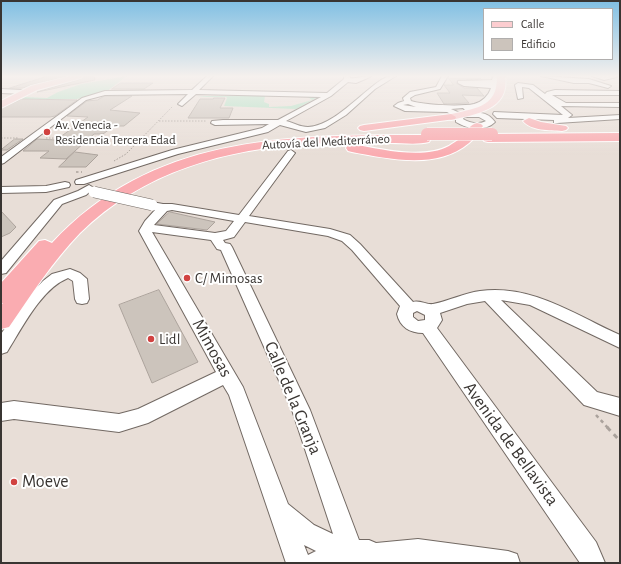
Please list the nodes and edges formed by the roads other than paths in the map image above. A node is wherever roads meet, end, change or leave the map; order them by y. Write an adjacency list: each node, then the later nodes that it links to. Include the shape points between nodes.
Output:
1 (79, 102): 25 (street)
2 (316, 102): 17 (street)
3 (355, 102): 17 (street, via 342,115 318,127 302,129)
4 (406, 102): 14 (street, via 398,107 443,109)
5 (409, 102): 12 (street)
6 (485, 102): 14 (street)
7 (493, 102): 14 (main road)
8 (498, 102): 14 (main road)
9 (553, 102): 13 (street, via 568,114 567,116 506,118)
10 (560, 102): 11 (street, via 565,105)
11 (620, 105)
12 (444, 107): 14 (street); 14 (street)
13 (497, 114)
14 (472, 117): 16 (street); 19 (highway, Autovía del Mediterráneo); 20 (highway, Autovía del Mediterráneo); 21 (highway); 22 (highway, Autovía del Mediterráneo); 23 (highway, via 460,145 427,156 392,156 345,147 310,144)
15 (620, 117): 16 (street)
16 (524, 121): 19 (highway, via 551,127)
17 (281, 122): 18 (street); 26 (street, via 258,132 175,152 97,176)
18 (215, 123)
19 (620, 132)
20 (426, 136): 21 (highway, Autovía del Mediterráneo, via 341,135); 23 (highway, Autovía del Mediterráneo, via 312,140)
21 (271, 138): 35 (highway, Autovía del Mediterráneo, via 217,148 182,158 113,189 81,211 53,236)
22 (620, 138)
23 (251, 146): 39 (highway, Autovía del Mediterráneo, via 190,161 134,186 100,207 58,247)
24 (290, 153): 30 (street)
25 (1, 161)
26 (84, 189): 28 (street); 28 (street); 29 (street, bridge)
27 (1, 190): 28 (street, via 46,189)
28 (60, 194): 33 (street)
29 (156, 206): 30 (street); 31 (street, via 160,214)
30 (242, 218): 32 (street); 37 (street, via 346,238)
31 (146, 228): 32 (street); 42 (street, Mimosas, via 145,231)
32 (224, 238): 46 (street, Calle de la Granja, via 301,410 347,539)
33 (1, 270)
34 (489, 295): 38 (street); 40 (street, via 525,298 544,304); 43 (street, via 591,399)
35 (1, 296)
36 (82, 299): 41 (street, via 80,278 66,274 56,278 41,291)
37 (409, 307): 38 (street, via 417,306); 38 (street, via 404,312 408,322 417,327)
38 (428, 319): 50 (street, Avenida de Bellavista)
39 (1, 320)
40 (620, 342)
41 (1, 347)
42 (227, 375): 44 (street, via 141,417 119,423 14,410); 45 (street, Mimosas, via 237,393)
43 (620, 407)
44 (1, 412)
45 (279, 511): 46 (street, via 318,540); 47 (street, Mimosas)
46 (363, 557): 48 (street); 49 (street, via 418,552)
47 (298, 563)
48 (317, 563)
49 (508, 563)
50 (593, 563)

